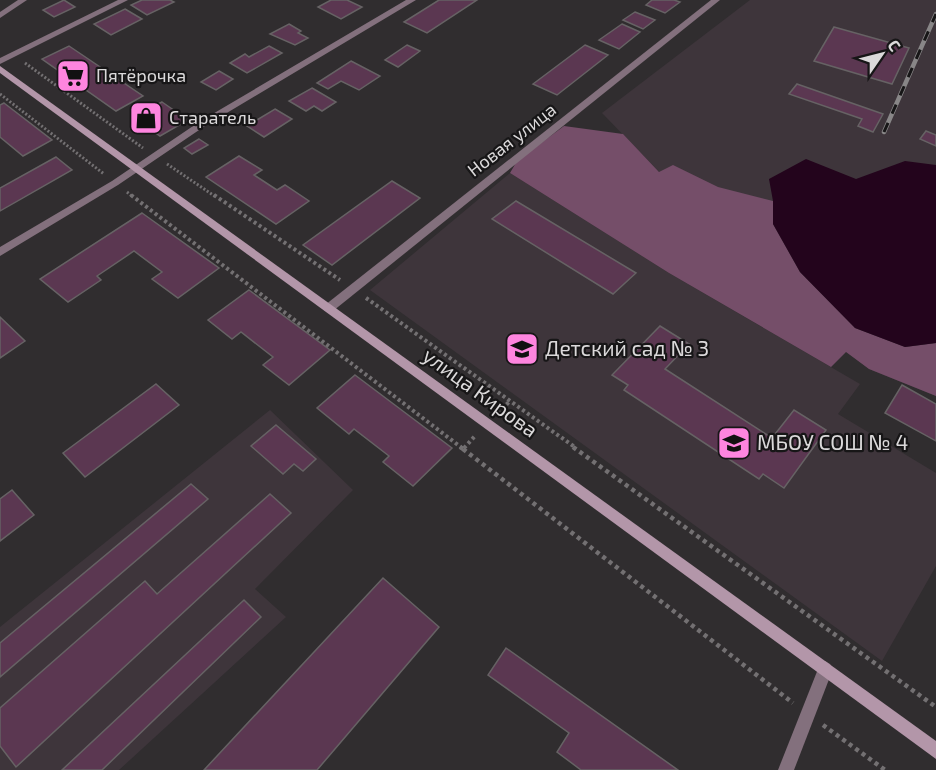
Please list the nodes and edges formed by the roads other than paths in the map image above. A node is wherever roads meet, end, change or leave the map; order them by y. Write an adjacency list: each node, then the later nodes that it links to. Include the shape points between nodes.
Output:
1 (23, 0): 5 (street)
2 (124, 0): 6 (street)
3 (412, 0): 8 (street, via 202,124)
4 (716, 0): 10 (street, Новая улица)
5 (0, 16)
6 (0, 61)
7 (0, 69): 8 (street, улица Кирова)
8 (136, 168): 9 (street); 10 (street, улица Кирова)
9 (0, 252)
10 (329, 308): 11 (street, улица Кирова)
11 (825, 669): 12 (street, улица Кирова); 13 (street)
12 (936, 751)
13 (786, 770)

